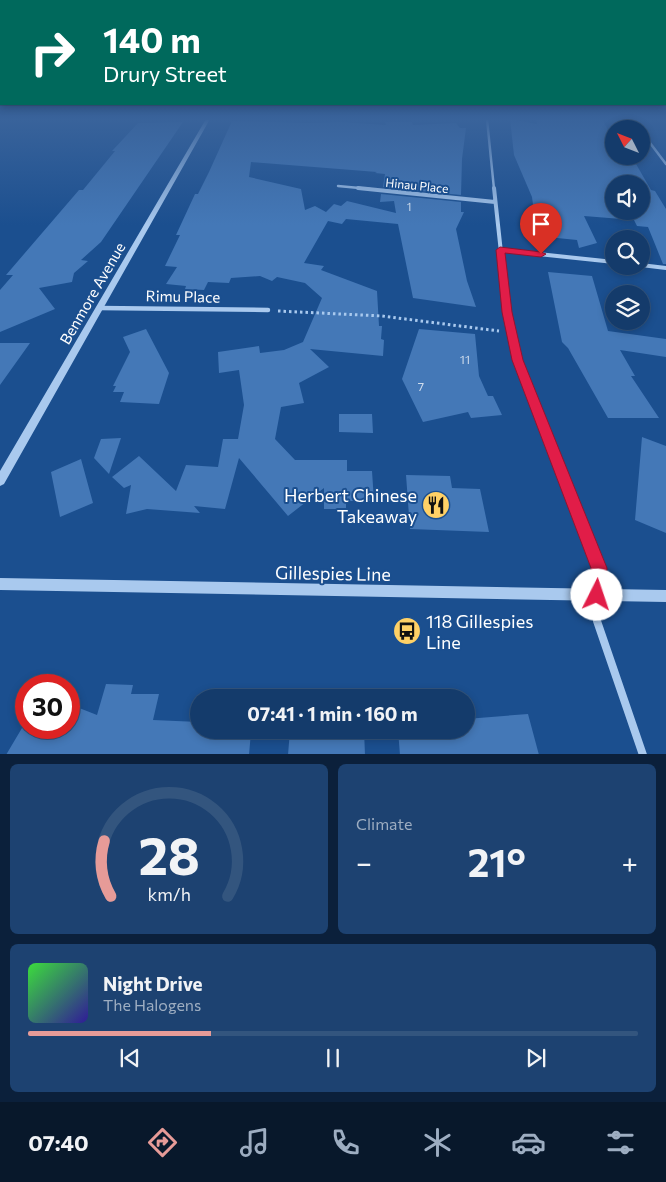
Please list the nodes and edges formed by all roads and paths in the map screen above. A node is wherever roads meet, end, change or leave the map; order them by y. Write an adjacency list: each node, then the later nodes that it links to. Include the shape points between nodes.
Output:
1 (188, 154): 9 (street, Benmore Avenue)
2 (491, 154): 4 (street)
3 (338, 186): 4 (street, Hinau Place)
4 (494, 202): 5 (street)
5 (500, 250): 6 (street); 11 (street)
6 (605, 261)
7 (650, 266): 8 (street)
8 (666, 268)
9 (99, 308): 10 (street, Rimu Place); 12 (street, Benmore Avenue)
10 (268, 310): 11 (path, via 382,316)
11 (511, 332): 14 (street, via 518,360 599,568)
12 (0, 481)
13 (0, 584): 14 (street, Gillespies Line)
14 (597, 595): 15 (street, Gillespies Line); 16 (street, via 597,621)
15 (666, 596)
16 (643, 754)

